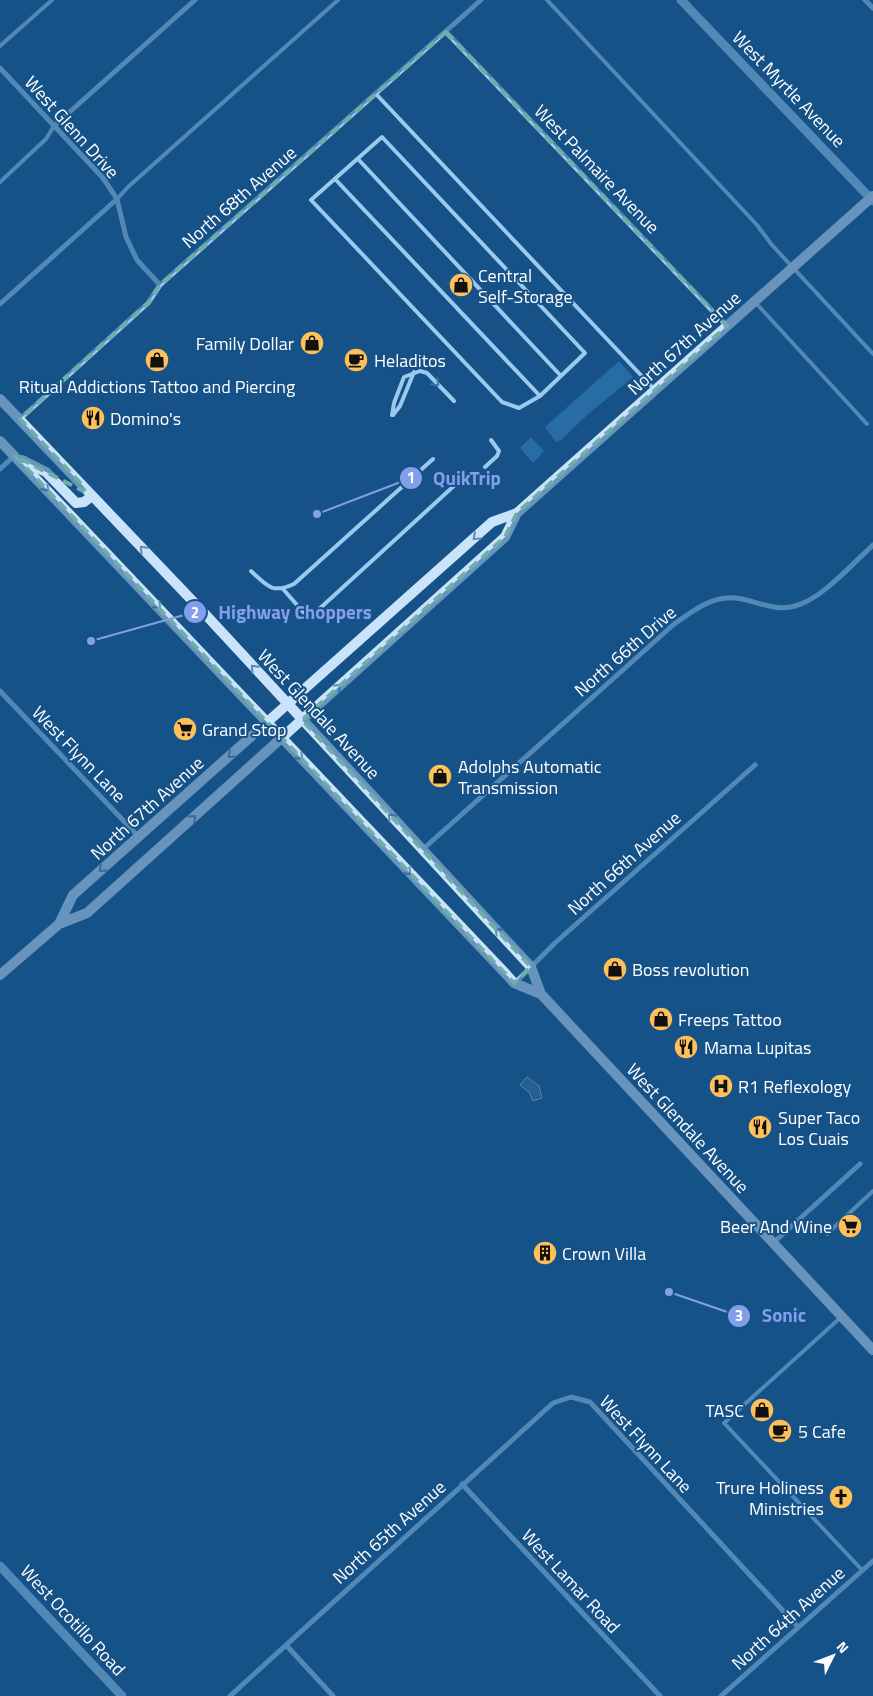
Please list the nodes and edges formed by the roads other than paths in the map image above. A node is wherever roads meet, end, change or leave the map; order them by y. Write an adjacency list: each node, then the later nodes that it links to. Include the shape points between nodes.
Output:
1 (52, 0): 10 (lane)
2 (195, 0): 13 (street)
3 (338, 0): 18 (lane)
4 (482, 0): 9 (street, North 68th Avenue)
5 (547, 0): 19 (lane, via 757,225)
6 (681, 0): 17 (street, West Myrtle Avenue)
7 (865, 0): 8 (street)
8 (873, 8)
9 (446, 32): 12 (street, North 68th Avenue); 23 (street, West Palmaire Avenue)
10 (0, 46)
11 (0, 68): 13 (street, West Glenn Drive)
12 (376, 94): 20 (street, North 68th Avenue); 27 (lane)
13 (54, 126): 16 (lane, via 46,139); 18 (street, West Glenn Drive, via 103,178)
14 (358, 159): 15 (lane); 26 (lane); 26 (lane, via 382,137 585,353)
15 (336, 179): 28 (lane); 28 (lane, via 311,200 502,402 519,408)
16 (0, 182)
17 (872, 199): 19 (main road, North 67th Avenue)
18 (117, 200): 20 (street, West Glenn Drive, via 126,238 136,260); 22 (street)
19 (793, 268): 21 (main road, North 67th Avenue); 24 (lane)
20 (160, 285): 31 (street, North 68th Avenue, via 148,303)
21 (755, 302): 23 (main road, North 67th Avenue); 32 (lane)
22 (0, 304)
23 (727, 326): 27 (main road, North 67th Avenue)
24 (873, 354)
25 (414, 372): 25 (lane, via 404,377 392,416 400,406); 30 (lane, one-way to 30, via 427,373)
26 (561, 376): 28 (lane)
27 (655, 390): 41 (main road, North 67th Avenue)
28 (540, 396)
29 (0, 399): 31 (main road, West Glendale Avenue)
30 (454, 401)
31 (20, 420): 40 (main road, West Glendale Avenue)
32 (867, 424)
33 (0, 440): 35 (main road, West Glendale Avenue)
34 (491, 440): 37 (lane, via 499,450 498,456)
35 (14, 456): 38 (street); 40 (main road, via 46,472 76,503); 48 (main road, West Glendale Avenue, one-way to 48)
36 (433, 459): 44 (lane, via 294,584)
37 (485, 467)
38 (0, 469)
39 (456, 484): 44 (lane, via 317,610 304,612)
40 (92, 496): 46 (main road, West Glendale Avenue, one-way to 40)
41 (518, 513): 46 (main road, North 67th Avenue, one-way to 46, via 492,522); 47 (main road, North 67th Avenue, one-way to 41, via 506,537)
42 (873, 545): 52 (street, North 66th Drive, via 815,597 795,606 770,607 734,598 715,601 694,610 673,625)
43 (251, 571): 44 (lane, via 268,588)
44 (282, 589)
45 (0, 691): 51 (street, West Flynn Lane)
46 (288, 704): 47 (main road, West Glendale Avenue); 48 (main road, North 67th Avenue)
47 (302, 720): 49 (main road, North 67th Avenue); 52 (main road, West Glendale Avenue, one-way to 47)
48 (267, 722): 49 (main road, West Glendale Avenue); 51 (main road, North 67th Avenue, one-way to 51)
49 (282, 738): 53 (main road, North 67th Avenue, one-way to 49, via 87,912); 56 (main road, West Glendale Avenue, one-way to 56)
50 (755, 765): 54 (street, North 66th Avenue)
51 (139, 837): 53 (main road, North 67th Avenue, one-way to 53, via 73,896)
52 (422, 850): 54 (main road, West Glendale Avenue, one-way to 52)
53 (60, 924): 55 (main road, North 67th Avenue)
54 (531, 967): 56 (street, North 66th Avenue); 57 (main road, West Glendale Avenue)
55 (0, 975)
56 (514, 983): 57 (main road, West Glendale Avenue)
57 (541, 994): 61 (main road, West Glendale Avenue)
58 (860, 1164): 61 (street)
59 (873, 1191): 60 (lane)
60 (827, 1234)
61 (773, 1243): 62 (main road, West Glendale Avenue)
62 (842, 1316): 63 (main road, West Glendale Avenue); 68 (lane, via 724,1423)
63 (873, 1350)
64 (571, 1397): 65 (street, North 65th Avenue, via 553,1403); 69 (street, West Flynn Lane, via 590,1402)
65 (462, 1484): 70 (street, North 65th Avenue); 74 (street, West Lamar Road)
66 (873, 1560): 68 (street, North 64th Avenue)
67 (0, 1566): 71 (street, West Ocotillo Road)
68 (862, 1570): 69 (street, North 64th Avenue)
69 (798, 1627): 75 (street, North 64th Avenue)
70 (286, 1645): 72 (street, North 65th Avenue); 73 (street)
71 (122, 1696)
72 (230, 1696)
73 (332, 1696)
74 (660, 1696)
75 (721, 1696)

